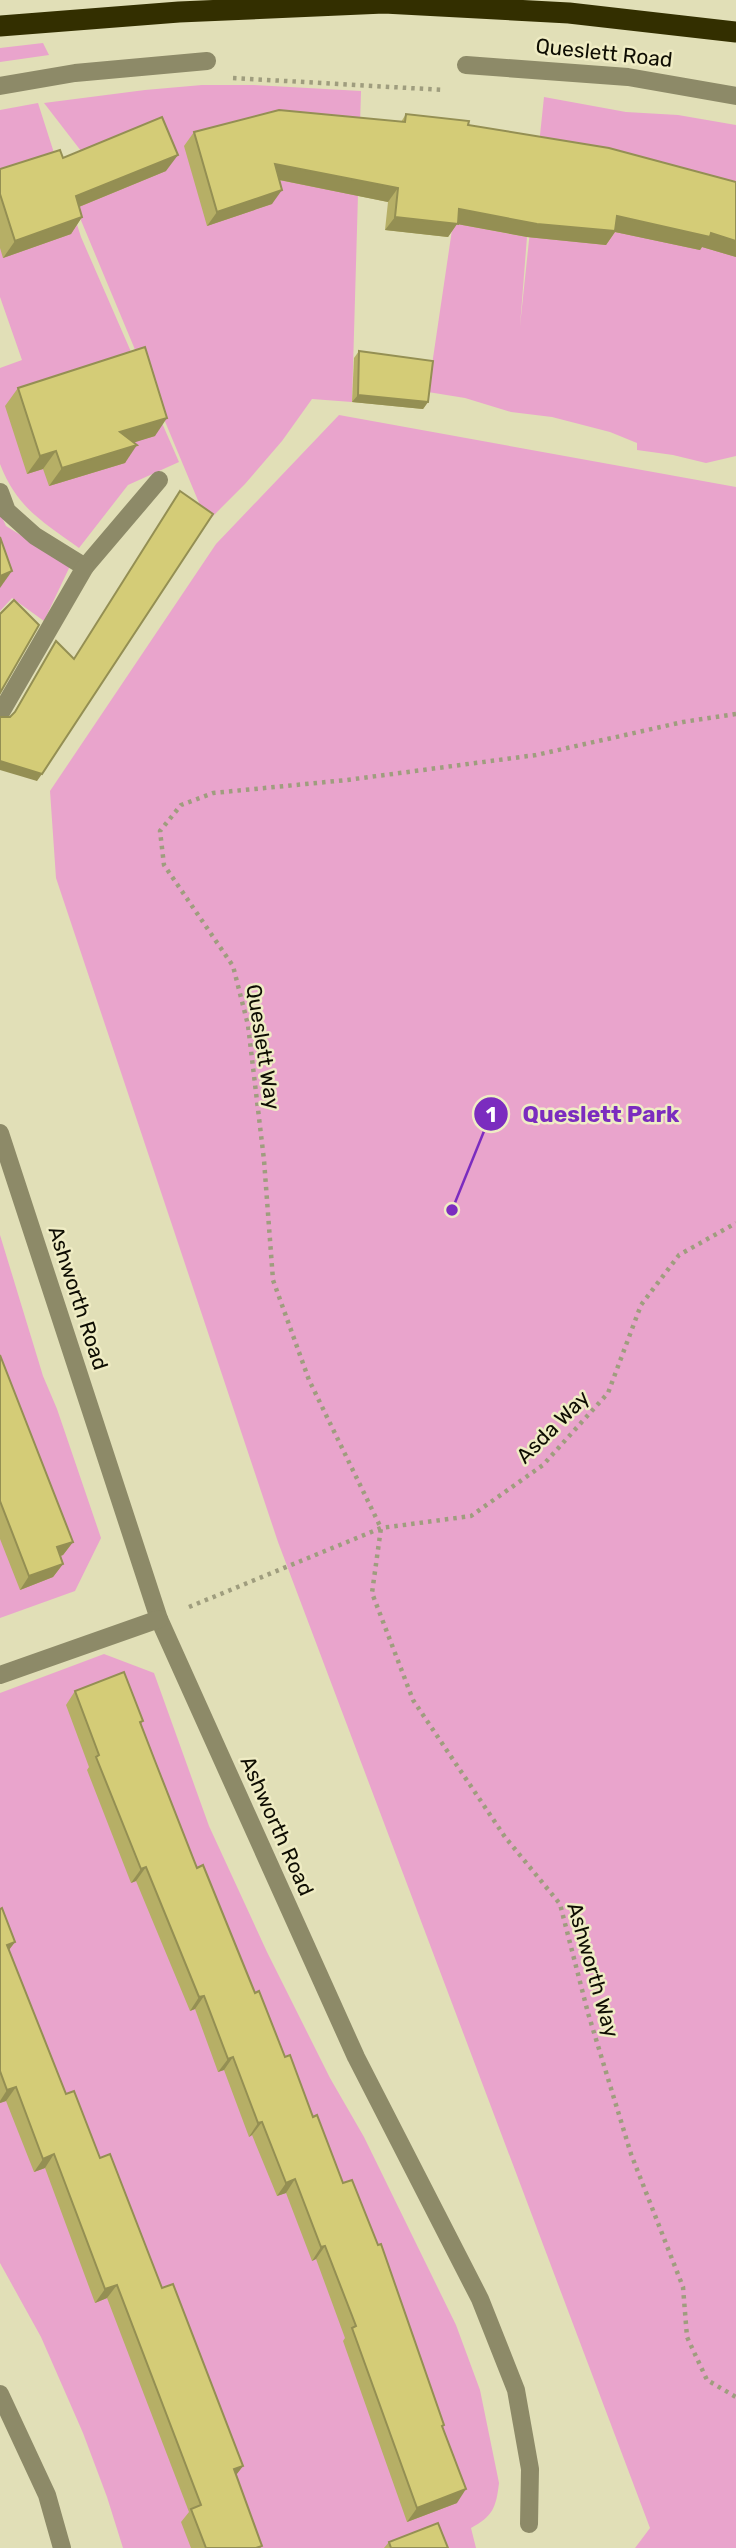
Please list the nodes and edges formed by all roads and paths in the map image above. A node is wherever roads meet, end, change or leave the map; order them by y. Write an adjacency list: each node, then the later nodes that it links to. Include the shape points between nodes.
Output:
1 (178, 6): 2 (highway, Queslett Road); 3 (highway, Queslett Road, via 384,3 569,13)
2 (0, 26)
3 (736, 32)
4 (207, 61): 5 (path, via 222,77 451,90); 6 (street, via 75,73)
5 (466, 65): 7 (street, Queslett Road, via 628,77)
6 (0, 86)
7 (736, 96)
8 (159, 480): 10 (street)
9 (0, 492): 10 (street, via 7,511 35,537)
10 (85, 567): 11 (street)
11 (0, 714)
12 (736, 714): 15 (path, Queslett Way, via 536,755 213,793 181,805 160,831 164,865 233,966 250,1039 273,1280 309,1380)
13 (0, 1133): 16 (street, Ashworth Road)
14 (736, 1223): 15 (path, Asda Way, via 679,1255 641,1305 608,1393 543,1465 471,1516)
15 (381, 1528): 16 (path, Asda Way); 19 (path, Ashworth Way, via 372,1593 413,1700 505,1837 561,1904 631,2154 683,2287 687,2337 707,2380)
16 (159, 1619): 17 (street); 20 (street, Ashworth Road, via 356,2057 480,2299 516,2390 530,2469)
17 (0, 1675)
18 (0, 2394): 21 (street, via 47,2496)
19 (736, 2396)
20 (529, 2524)
21 (62, 2548)

